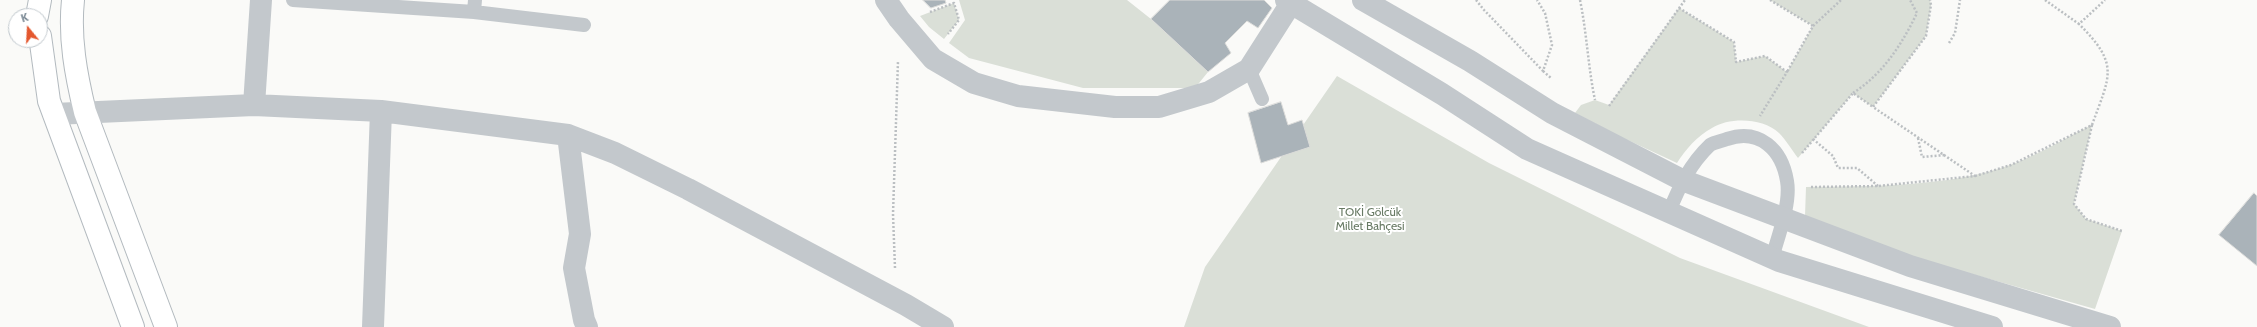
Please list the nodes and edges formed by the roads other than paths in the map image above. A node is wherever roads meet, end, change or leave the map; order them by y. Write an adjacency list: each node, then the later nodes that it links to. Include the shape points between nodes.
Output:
1 (73, 0): 14 (main road, via 71,20 76,77)
2 (261, 0): 12 (street)
3 (292, 0): 7 (lane)
4 (886, 0): 10 (street, via 933,59 974,83 1018,96 1115,108 1159,107 1209,92)
5 (1363, 0): 17 (street, via 1470,61 1552,113)
6 (1290, 1): 10 (street); 18 (street, via 1528,149)
7 (475, 6): 8 (lane)
8 (584, 25)
9 (41, 48): 15 (main road, via 48,101)
10 (1249, 69): 11 (lane)
11 (1262, 99)
12 (254, 104): 13 (street); 14 (street)
13 (381, 111): 16 (street); 23 (street)
14 (85, 112): 15 (street); 22 (main road)
15 (54, 114): 21 (main road)
16 (568, 135): 24 (street, via 580,234 574,268); 25 (street, via 688,189)
17 (1682, 180): 18 (lane); 19 (street); 19 (lane, via 1712,144 1736,136 1763,140 1780,156 1787,182)
18 (1669, 212): 20 (street)
19 (1784, 218): 20 (lane); 27 (street, via 1910,266)
20 (1772, 258): 26 (street)
21 (134, 327)
22 (166, 327)
23 (373, 327)
24 (587, 327)
25 (943, 327)
26 (1992, 327)
27 (2110, 327)

